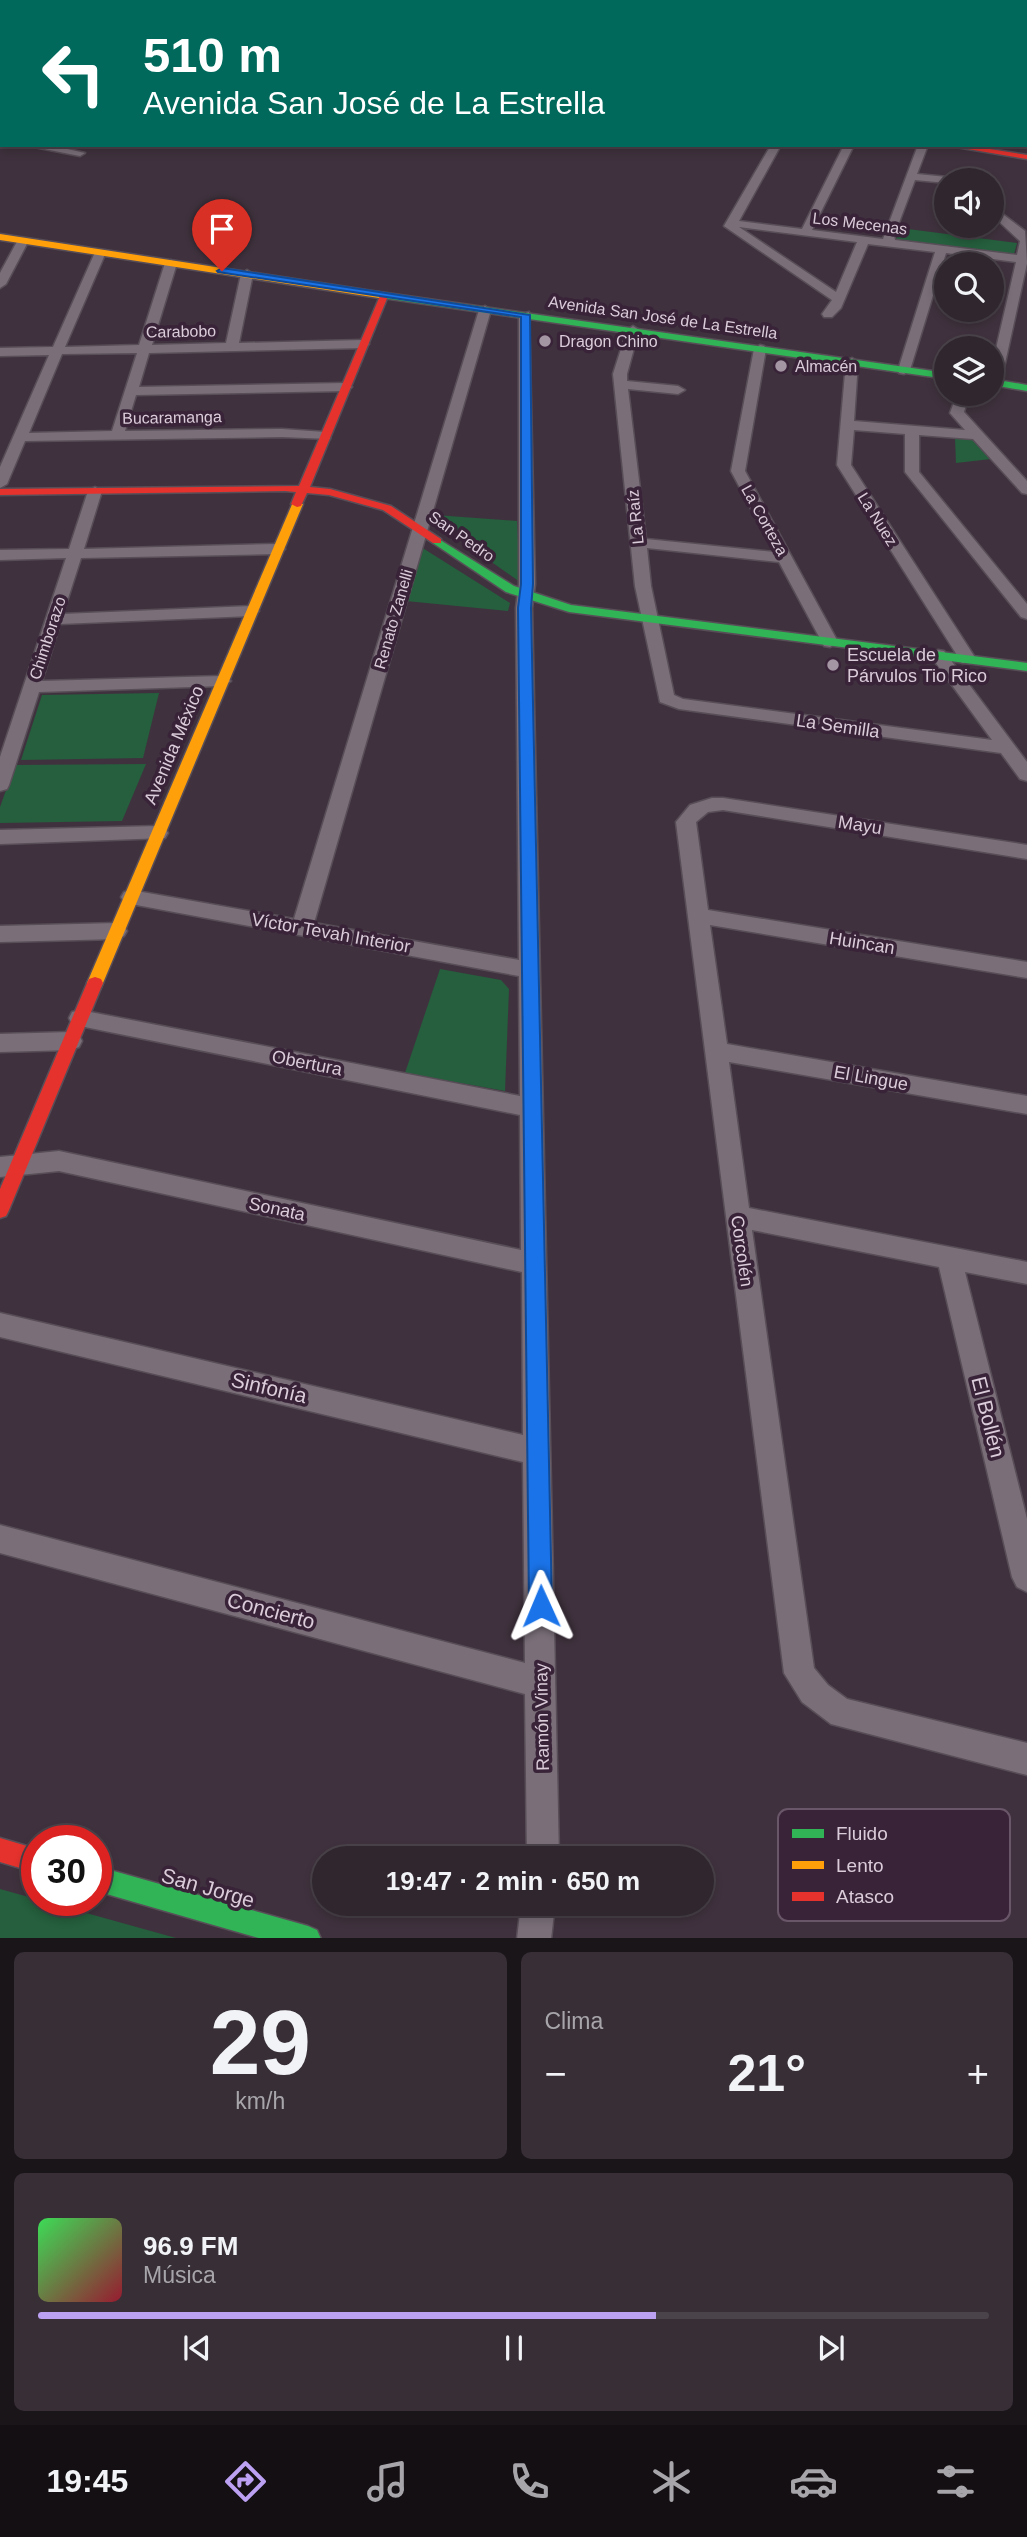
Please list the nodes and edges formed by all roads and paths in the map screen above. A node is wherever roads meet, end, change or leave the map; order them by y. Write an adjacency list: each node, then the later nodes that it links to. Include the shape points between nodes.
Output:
1 (42, 147): 6 (street)
2 (775, 147): 11 (street)
3 (848, 147): 12 (street)
4 (922, 147): 8 (street)
5 (961, 147): 7 (street)
6 (80, 153)
7 (1027, 157)
8 (911, 176): 9 (street); 16 (street)
9 (934, 179)
10 (1004, 220): 19 (street, via 1025,238)
11 (730, 223): 12 (street, Los Mecenas); 24 (street, via 731,228)
12 (805, 233): 15 (street, Los Mecenas)
13 (0, 237): 14 (street, Avenida San José de La Estrella)
14 (23, 240): 18 (street, Avenida San José de La Estrella); 22 (street)
15 (864, 240): 16 (street, Los Mecenas); 24 (street)
16 (890, 240): 17 (street, Los Mecenas)
17 (942, 249): 19 (street, Los Mecenas); 37 (street)
18 (100, 252): 20 (street, Avenida San José de La Estrella); 34 (street)
19 (1024, 259): 29 (street)
20 (171, 263): 21 (street, Avenida San José de La Estrella); 32 (street)
21 (247, 275): 23 (street, Avenida San José de La Estrella); 31 (street)
22 (0, 284)
23 (384, 296): 25 (street, Avenida San José de La Estrella); 30 (street, Avenida México)
24 (839, 299): 26 (street)
25 (485, 310): 27 (street, Avenida San José de La Estrella); 57 (street, Renato Zanelli)
26 (828, 314)
27 (526, 315): 28 (street, Avenida San José de La Estrella); 63 (street, Ramón Vinay)
28 (633, 330): 33 (street, Avenida San José de La Estrella); 39 (street, La Raíz)
29 (1004, 342)
30 (363, 344): 31 (street, Carabobo); 41 (street, Avenida México)
31 (232, 347): 32 (street, Carabobo)
32 (145, 349): 34 (street, Carabobo); 44 (street)
33 (760, 349): 36 (street, Avenida San José de La Estrella); 62 (street, La Corteza, via 738,471)
34 (58, 351): 35 (street, Carabobo); 51 (street)
35 (0, 352)
36 (852, 362): 37 (street, Avenida San José de La Estrella); 46 (street, La Nuez)
37 (904, 370): 38 (street, Avenida San José de La Estrella)
38 (934, 374)
39 (621, 384): 43 (street); 58 (street, La Raíz)
40 (1004, 384): 42 (street)
41 (345, 387): 44 (street); 50 (street, Avenida México)
42 (1027, 387)
43 (678, 390)
44 (131, 391): 49 (street)
45 (959, 406): 48 (street, via 957,413)
46 (846, 425): 47 (street); 70 (street, La Nuez, via 844,465)
47 (912, 430): 48 (street); 65 (street, via 912,472)
48 (976, 435): 54 (street)
49 (117, 436): 50 (street, Bucaramanga); 51 (street, Bucaramanga)
50 (325, 436): 53 (street, Avenida México)
51 (20, 437): 52 (street)
52 (0, 484)
53 (303, 489): 55 (street, San Pedro); 57 (street, San Pedro, via 376,504); 59 (street, Avenida México)
54 (1027, 490)
55 (95, 491): 56 (street, San Pedro); 60 (street, Chimborazo)
56 (0, 492)
57 (420, 528): 63 (street, San Pedro); 85 (street, Renato Zanelli)
58 (638, 544): 62 (street); 67 (street, La Raíz)
59 (277, 549): 60 (street); 64 (street, Avenida México)
60 (75, 554): 61 (street); 66 (street, Chimborazo)
61 (0, 555)
62 (786, 558): 68 (street, La Corteza)
63 (526, 596): 67 (street, San Pedro, via 569,608); 88 (street, Ramón Vinay)
64 (251, 611): 66 (street); 72 (street, Avenida México)
65 (1027, 614)
66 (54, 619): 73 (street, Chimborazo)
67 (649, 619): 68 (street, San Pedro); 74 (street, La Raíz, via 663,695)
68 (830, 642): 69 (street, San Pedro)
69 (938, 655): 70 (street, San Pedro); 75 (street)
70 (968, 659): 71 (street, San Pedro)
71 (1027, 667)
72 (222, 681): 73 (street); 80 (street, Avenida México)
73 (31, 687): 76 (street, Chimborazo)
74 (669, 701): 75 (street, La Semilla)
75 (1007, 748): 77 (street)
76 (6, 751): 78 (street, Chimborazo)
77 (1027, 775)
78 (0, 785)
79 (694, 811): 82 (street, Mayu, via 723,804); 84 (street, Corcolén, via 686,829)
80 (158, 833): 81 (street); 83 (street, Avenida México)
81 (0, 837)
82 (1027, 852)
83 (131, 897): 85 (street, Víctor Tevah Interior); 86 (street, Avenida México)
84 (698, 916): 89 (street, Huincan); 93 (street, Corcolén)
85 (302, 928): 88 (street, Víctor Tevah Interior)
86 (117, 931): 87 (street); 90 (street, Avenida México)
87 (0, 934)
88 (531, 970): 95 (street, Ramón Vinay)
89 (1027, 970)
90 (80, 1018): 91 (street, Avenida México); 95 (street, Obertura)
91 (71, 1041): 92 (street); 96 (street, Avenida México)
92 (0, 1043)
93 (715, 1051): 94 (street, El Lingue); 98 (street, Corcolén)
94 (1027, 1105)
95 (533, 1108): 100 (street, Ramón Vinay)
96 (9, 1167): 97 (street, Avenida México); 100 (street, Sonata, via 59,1161)
97 (0, 1210)
98 (737, 1216): 99 (street); 107 (street, Corcolén, via 799,1673 810,1691 842,1713)
99 (949, 1257): 101 (street); 105 (street, El Bollén)
100 (536, 1264): 103 (street, Ramón Vinay)
101 (1027, 1273)
102 (0, 1325): 103 (street, Sinfonía)
103 (538, 1452): 106 (street, Ramón Vinay)
104 (0, 1539): 106 (street, Concierto)
105 (1027, 1577)
106 (542, 1683): 108 (street, Ramón Vinay)
107 (1027, 1759)
108 (543, 1846)
109 (0, 1850): 110 (street)
110 (21, 1856)
111 (112, 1883): 113 (street, San Jorge)
112 (537, 1916): 114 (street)
113 (308, 1938)
114 (534, 1938)

